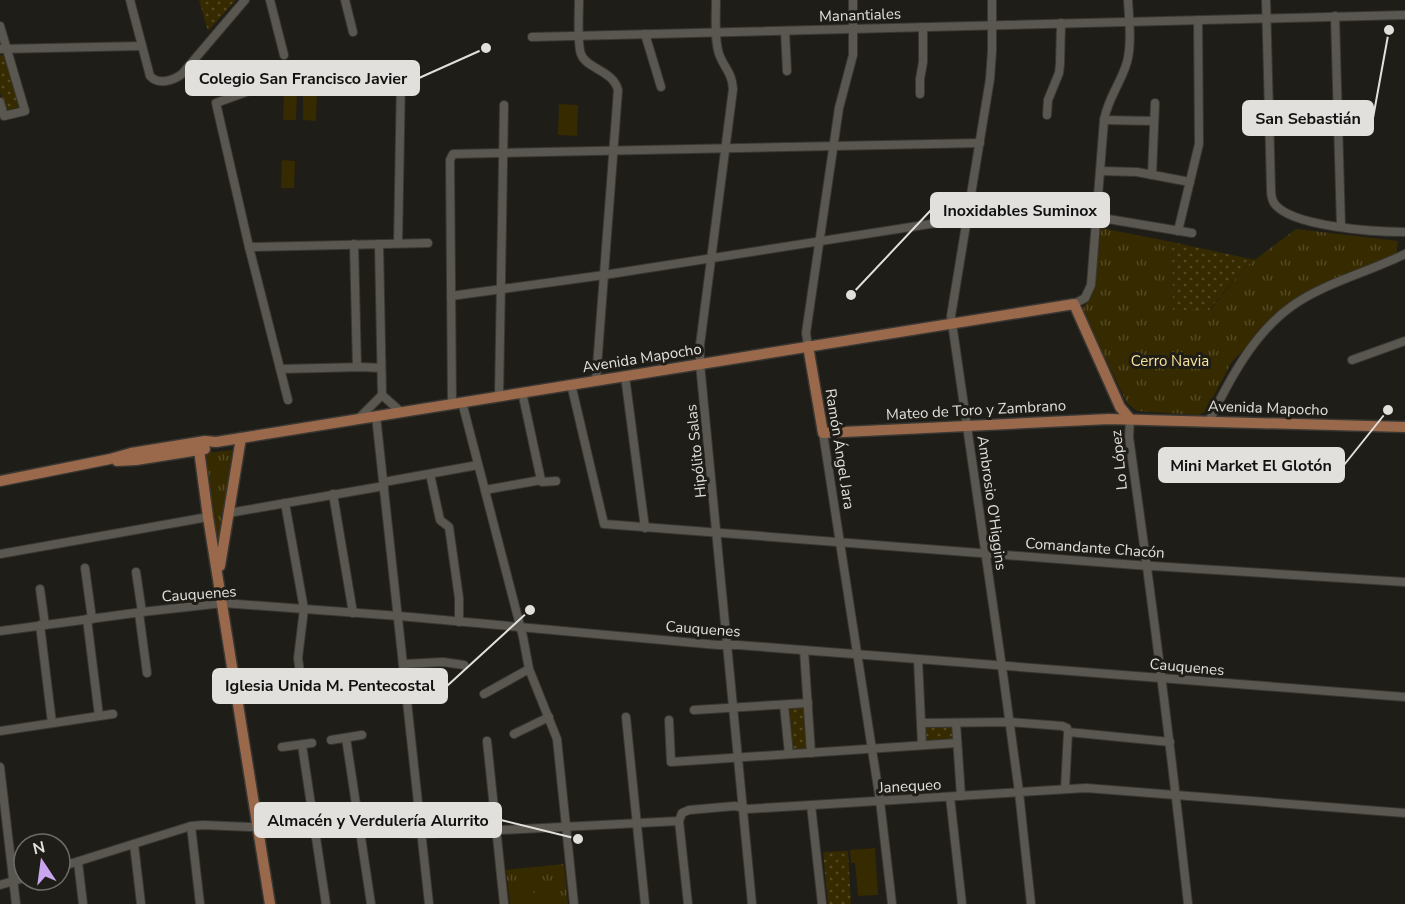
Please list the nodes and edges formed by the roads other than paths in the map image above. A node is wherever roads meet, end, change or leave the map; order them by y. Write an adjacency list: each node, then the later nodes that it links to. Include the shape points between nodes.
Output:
1 (130, 0): 27 (street)
2 (245, 0): 27 (street, via 175,79 153,80)
3 (270, 0): 29 (street)
4 (345, 0): 22 (street)
5 (579, 0): 25 (street)
6 (716, 0): 23 (street, Hipólito Salas)
7 (853, 0): 20 (street, Ramón Ángel Jara)
8 (992, 0): 17 (street, Ambrosio O'Higgins)
9 (1128, 0): 15 (street)
10 (1266, 0): 13 (street)
11 (1405, 15): 12 (street, Manantiales)
12 (1335, 16): 13 (street, Manantiales); 50 (street)
13 (1267, 18): 14 (street, Manantiales); 50 (street, via 1272,200 1300,218)
14 (1198, 20): 15 (street, Manantiales); 46 (street, via 1199,144)
15 (1129, 22): 16 (street, Manantiales); 37 (street, via 1126,62)
16 (1061, 24): 17 (street, Manantiales); 36 (street, via 1059,73 1048,100)
17 (992, 25): 19 (street, Manantiales); 39 (street, Ambrosio O'Higgins, via 992,63)
18 (0, 26): 28 (street)
19 (922, 27): 20 (street, Manantiales); 32 (street)
20 (854, 29): 21 (street, Manantiales); 40 (street, Ramón Ángel Jara, via 853,55 842,93)
21 (785, 31): 23 (street, Manantiales); 30 (street)
22 (354, 32)
23 (717, 32): 24 (street, Manantiales); 41 (street, Hipólito Salas, via 719,54 730,73 733,89)
24 (645, 34): 25 (street, Manantiales); 31 (street)
25 (580, 36): 26 (street, Manantiales); 42 (street, via 584,59 617,86)
26 (532, 37)
27 (142, 46): 28 (street)
28 (4, 49): 33 (street, via 25,111 4,116)
29 (284, 55)
30 (787, 71)
31 (661, 87)
32 (920, 94)
33 (0, 102)
34 (1155, 103): 38 (street)
35 (504, 105): 43 (street)
36 (1047, 115)
37 (1104, 120): 38 (street); 44 (street)
38 (1154, 121): 45 (street)
39 (980, 142): 40 (street); 49 (street, Ambrosio O'Higgins)
40 (834, 146): 41 (street); 54 (street, Ramón Ángel Jara)
41 (725, 148): 42 (street); 61 (street, Hipólito Salas)
42 (614, 150): 43 (street); 62 (street)
43 (503, 152): 63 (street); 64 (street, via 457,153 450,160)
44 (1100, 171): 45 (street); 48 (street)
45 (1152, 175): 46 (street)
46 (1190, 182): 51 (street)
47 (1058, 204): 49 (street)
48 (1096, 217): 51 (street); 65 (street, via 1091,285 1085,298)
49 (967, 218): 54 (street); 66 (street, Ambrosio O'Higgins, via 951,306)
50 (1341, 227): 52 (street)
51 (1178, 231): 53 (street)
52 (1405, 232)
53 (1192, 233)
54 (820, 241): 61 (street); 68 (street, Ramón Ángel Jara, via 806,333)
55 (398, 243): 56 (street); 58 (street); 59 (street, via 401,78 310,69 216,103)
56 (428, 243)
57 (354, 244): 58 (street); 59 (street); 71 (street)
58 (379, 244): 72 (street)
59 (249, 247): 73 (street)
60 (1405, 254): 88 (street, via 1321,290 1285,311 1242,360)
61 (712, 258): 62 (street); 70 (street, Hipólito Salas)
62 (604, 274): 63 (street); 75 (street)
63 (501, 289): 64 (street); 79 (street)
64 (451, 296): 81 (street)
65 (1074, 304): 66 (main road, Avenida Mapocho); 82 (main road, Lo López)
66 (952, 324): 68 (main road, Avenida Mapocho); 89 (street, Ambrosio O'Higgins)
67 (1405, 341): 69 (street)
68 (808, 346): 70 (main road, Avenida Mapocho); 91 (main road, Ramón Ángel Jara)
69 (1352, 360)
70 (700, 364): 74 (main road, Avenida Mapocho); 108 (street, Hipólito Salas)
71 (357, 367): 72 (street); 73 (street)
72 (381, 368): 78 (street)
73 (280, 369): 80 (street)
74 (625, 376): 75 (main road, Avenida Mapocho); 107 (street)
75 (596, 380): 76 (main road, Avenida Mapocho)
76 (571, 384): 77 (main road, Avenida Mapocho); 107 (street, Comandante Chacón, via 604,524)
77 (522, 392): 79 (main road, Avenida Mapocho); 98 (street)
78 (382, 395): 83 (street); 85 (street)
79 (499, 396): 81 (main road, Avenida Mapocho)
80 (288, 400)
81 (457, 403): 83 (main road, Avenida Mapocho); 96 (street)
82 (1120, 407): 86 (main road); 87 (main road, Lo López)
83 (401, 412): 84 (main road, Avenida Mapocho)
84 (376, 416): 85 (main road, Avenida Mapocho); 101 (street)
85 (358, 419): 92 (main road, Avenida Mapocho)
86 (1109, 419): 87 (main road, Mateo de Toro y Zambrano); 89 (main road, Mateo de Toro y Zambrano)
87 (1130, 419): 88 (main road, Avenida Mapocho); 112 (street, Lo López, via 1129,436)
88 (1209, 421): 90 (main road, Avenida Mapocho)
89 (967, 426): 91 (main road, Mateo de Toro y Zambrano); 110 (street, Ambrosio O'Higgins)
90 (1405, 427)
91 (823, 433): 109 (street, Ramón Ángel Jara)
92 (241, 438): 93 (main road, Avenida Mapocho); 105 (main road)
93 (216, 442): 94 (main road, Avenida Mapocho); 95 (main road, Avenida Mapocho)
94 (199, 450): 95 (main road, Avenida Mapocho, via 136,460); 106 (main road)
95 (110, 459): 99 (main road, Avenida Mapocho)
96 (478, 465): 97 (street); 102 (street)
97 (430, 474): 101 (street); 124 (street, via 440,520 449,527)
98 (541, 480): 100 (street); 102 (street)
99 (0, 481)
100 (556, 481)
101 (384, 484): 103 (street); 122 (street)
102 (485, 490): 126 (street)
103 (333, 494): 104 (street); 121 (street)
104 (285, 503): 105 (street); 119 (street)
105 (229, 513): 115 (main road)
106 (208, 517): 111 (street); 115 (main road)
107 (645, 528): 108 (street, Comandante Chacón)
108 (717, 533): 109 (street, Comandante Chacón); 128 (street, Hipólito Salas)
109 (840, 542): 110 (street, Comandante Chacón); 130 (street, Ramón Ángel Jara)
110 (986, 553): 112 (street, Comandante Chacón); 134 (street, Ambrosio O'Higgins)
111 (0, 554)
112 (1148, 566): 116 (street, Comandante Chacón); 138 (street, Lo López)
113 (85, 568): 123 (street)
114 (136, 572): 120 (street)
115 (218, 575): 118 (main road)
116 (1405, 582)
117 (40, 589): 125 (street)
118 (222, 603): 119 (street, Cauquenes); 120 (street, Cauquenes); 142 (main road)
119 (304, 609): 121 (street, Cauquenes); 139 (street, via 298,653)
120 (140, 612): 123 (street, Cauquenes); 136 (street)
121 (353, 613): 122 (street, Cauquenes)
122 (399, 616): 124 (street, Cauquenes); 132 (street)
123 (90, 619): 125 (street, Cauquenes); 148 (street)
124 (459, 622): 126 (street, Cauquenes)
125 (43, 625): 127 (street, Cauquenes); 153 (street)
126 (521, 628): 128 (street, Cauquenes); 135 (street)
127 (0, 631)
128 (728, 645): 129 (street, Cauquenes); 145 (street, Hipólito Salas)
129 (804, 651): 130 (street, Cauquenes); 143 (street)
130 (858, 655): 131 (street, Cauquenes); 169 (street, Ramón Ángel Jara)
131 (918, 659): 134 (street, Cauquenes); 154 (street)
132 (404, 663): 133 (street); 137 (street)
133 (464, 664)
134 (1002, 666): 138 (street, Cauquenes); 152 (street, Ambrosio O'Higgins)
135 (529, 669): 140 (street); 149 (street)
136 (147, 673)
137 (405, 676): 139 (street); 191 (street)
138 (1161, 679): 141 (street, Cauquenes); 163 (street, Lo López)
139 (302, 688): 142 (street)
140 (484, 694)
141 (1405, 697)
142 (238, 698): 187 (main road)
143 (808, 704): 144 (street); 170 (street)
144 (784, 705): 145 (street); 171 (street)
145 (733, 708): 146 (street); 172 (street, Hipólito Salas)
146 (694, 710)
147 (113, 714): 148 (street)
148 (99, 716): 153 (street)
149 (549, 717): 158 (street); 186 (street, via 557,739)
150 (626, 717): 184 (street)
151 (669, 720): 172 (street, via 671,762)
152 (1010, 722): 155 (street); 157 (street, via 1062,726); 175 (street, Ambrosio O'Higgins)
153 (52, 723): 156 (street)
154 (921, 723): 155 (street); 167 (street)
155 (956, 723): 165 (street)
156 (0, 731)
157 (1068, 732): 163 (street); 174 (street)
158 (513, 734)
159 (363, 735): 160 (street)
160 (346, 738): 161 (street); 190 (street)
161 (331, 740)
162 (487, 741): 189 (street)
163 (1170, 742): 176 (street, Lo López)
164 (312, 743): 166 (street)
165 (957, 743): 167 (street); 177 (street)
166 (302, 745): 168 (street); 188 (street)
167 (922, 745): 169 (street)
168 (282, 747)
169 (872, 748): 170 (street); 179 (street, Ramón Ángel Jara)
170 (811, 753): 171 (street)
171 (789, 754): 172 (street)
172 (738, 758): 181 (street, Hipólito Salas)
173 (0, 767): 195 (street)
174 (1065, 789): 175 (street, Janequeo); 176 (street, Janequeo)
175 (1019, 792): 177 (street, Janequeo); 211 (street, Ambrosio O'Higgins)
176 (1176, 795): 182 (street, Janequeo); 212 (street, Lo López)
177 (961, 796): 178 (street, Janequeo)
178 (950, 797): 179 (street, Janequeo); 210 (street)
179 (880, 801): 180 (street, Janequeo); 209 (street, Ramón Ángel Jara)
180 (811, 805): 181 (street, Janequeo); 208 (street)
181 (743, 808): 183 (street, Janequeo, via 686,810); 207 (street, Hipólito Salas)
182 (1405, 813)
183 (679, 821): 184 (street, Janequeo); 206 (street)
184 (637, 823): 186 (street, Janequeo); 205 (street)
185 (191, 826): 187 (street, Janequeo); 192 (street, Janequeo); 198 (street)
186 (566, 827): 189 (street, Janequeo); 204 (street)
187 (259, 828): 188 (street, Janequeo); 199 (main road)
188 (315, 830): 190 (street, Janequeo); 200 (street)
189 (497, 830): 191 (street, Janequeo); 203 (street)
190 (360, 832): 191 (street, Janequeo); 201 (street)
191 (422, 834): 202 (street)
192 (134, 844): 193 (street, Janequeo); 197 (street)
193 (78, 862): 194 (street, Janequeo); 196 (street)
194 (72, 864)
195 (12, 865)
196 (83, 904)
197 (141, 904)
198 (200, 904)
199 (270, 904)
200 (326, 904)
201 (371, 904)
202 (429, 904)
203 (504, 904)
204 (574, 904)
205 (645, 904)
206 (688, 904)
207 (752, 904)
208 (822, 904)
209 (892, 904)
210 (962, 904)
211 (1031, 904)
212 (1188, 904)

